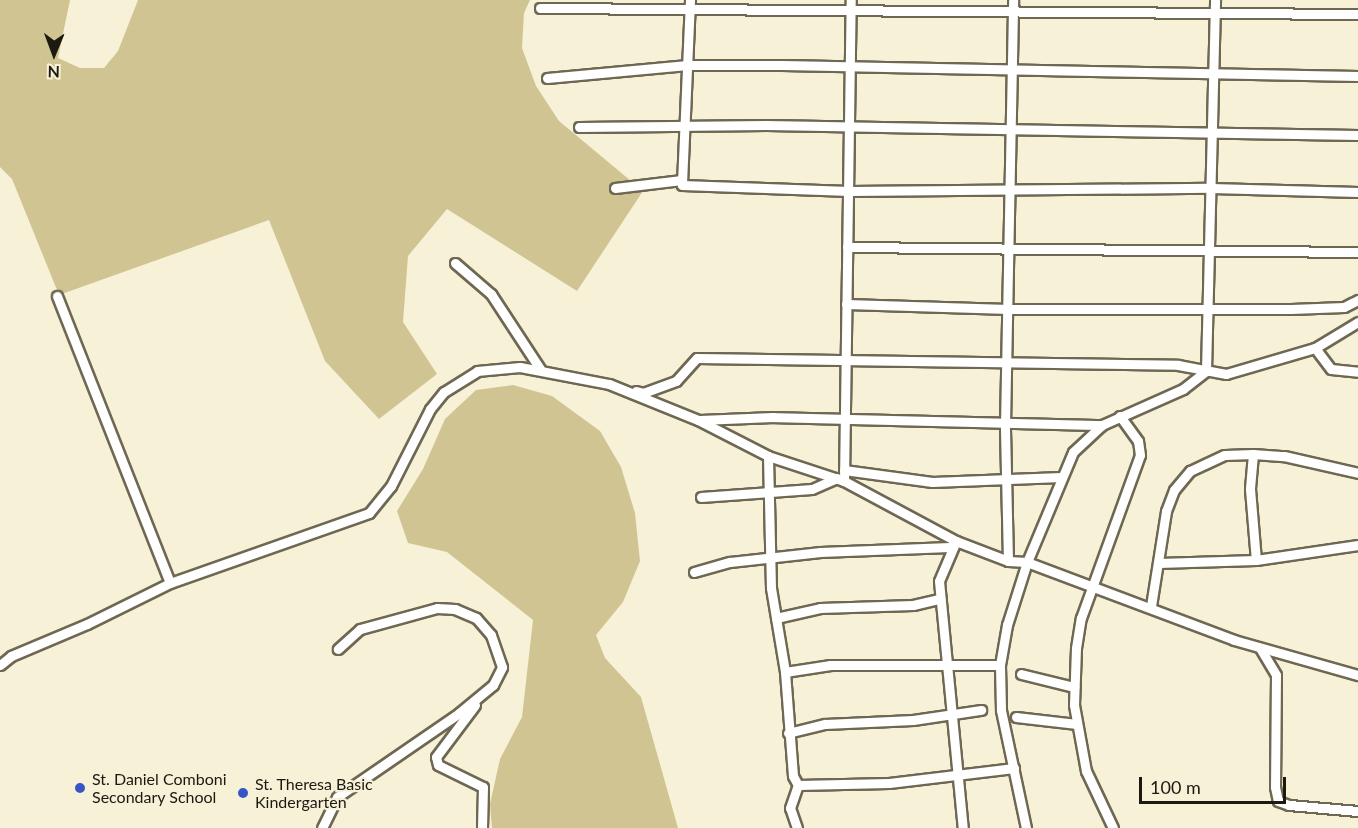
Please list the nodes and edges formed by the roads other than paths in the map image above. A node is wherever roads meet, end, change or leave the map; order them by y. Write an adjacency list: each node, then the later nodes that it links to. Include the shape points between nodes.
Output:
1 (1013, 0): 6 (street)
2 (1215, 0): 8 (street)
3 (690, 4): 4 (street); 5 (street); 9 (street)
4 (850, 4): 6 (street); 10 (street)
5 (540, 8)
6 (1012, 10): 8 (street); 11 (street)
7 (1358, 14): 8 (street)
8 (1214, 15): 12 (street)
9 (687, 65): 10 (street); 14 (street); 15 (street)
10 (851, 66): 11 (street); 17 (street)
11 (1011, 68): 12 (street); 19 (street)
12 (1213, 75): 13 (street); 18 (street)
13 (1358, 76)
14 (547, 78)
15 (686, 126): 16 (street); 17 (street); 21 (street)
16 (579, 128)
17 (849, 128): 19 (street); 24 (street)
18 (1212, 131): 19 (street); 20 (street); 23 (street)
19 (1009, 132): 25 (street)
20 (1358, 135)
21 (682, 180): 22 (street); 24 (street, via 682,185)
22 (615, 188)
23 (1210, 188): 25 (street); 26 (street); 29 (street)
24 (849, 191): 25 (street); 27 (street)
25 (1009, 191): 28 (street)
26 (1358, 192)
27 (847, 247): 28 (street); 34 (street)
28 (1009, 248): 29 (street); 36 (street)
29 (1209, 249): 30 (street); 35 (street)
30 (1358, 252)
31 (455, 263): 41 (street, via 491,294)
32 (57, 296): 66 (street)
33 (1358, 300): 35 (street, via 1344,307 1319,309)
34 (846, 304): 36 (street); 39 (street)
35 (1208, 308): 36 (street); 42 (street)
36 (1009, 309): 40 (street)
37 (1358, 322): 38 (street)
38 (1315, 348): 42 (street, via 1226,374); 43 (street, via 1331,369)
39 (845, 362): 40 (street); 41 (street, via 696,358 676,381 643,393); 45 (street)
40 (1009, 364): 42 (street, via 1178,365); 47 (street)
41 (538, 369): 46 (street, via 609,384); 66 (street, via 477,371 444,392 430,409 391,486 369,513)
42 (1206, 371): 44 (street, via 1183,389)
43 (1358, 372)
44 (1120, 416): 48 (street); 67 (street, via 1138,441 1140,455)
45 (844, 419): 46 (street); 47 (street); 51 (street)
46 (698, 420): 50 (street)
47 (1005, 425): 48 (street); 55 (street)
48 (1102, 425): 53 (street, via 1073,452)
49 (1253, 454): 52 (street, via 1284,456); 61 (street, via 1250,489); 64 (street, via 1210,460 1183,477 1166,512)
50 (768, 456): 54 (street); 56 (street)
51 (844, 470): 54 (street); 55 (street, via 921,481)
52 (1358, 473)
53 (1061, 477): 55 (street); 63 (street)
54 (840, 480): 56 (street, via 812,489); 58 (street)
55 (1006, 482): 62 (street)
56 (766, 495): 57 (street); 60 (street)
57 (701, 497)
58 (953, 544): 60 (street); 62 (street); 68 (street, via 939,581)
59 (1358, 545): 61 (street)
60 (768, 557): 65 (street); 70 (street)
61 (1256, 560): 64 (street)
62 (1008, 561): 63 (street)
63 (1027, 562): 67 (street); 75 (street, via 1007,625)
64 (1158, 563): 69 (street)
65 (694, 572)
66 (170, 583): 74 (street, via 10,656)
67 (1090, 588): 69 (street); 79 (street, via 1076,648)
68 (940, 599): 70 (street, via 914,604 820,608); 73 (street)
69 (1151, 606): 71 (street)
70 (776, 618): 76 (street)
71 (1260, 648): 78 (street); 89 (street, via 1276,675 1278,801)
72 (338, 649): 80 (street, via 360,628 437,608 454,609 476,618 500,654 501,675)
73 (949, 663): 75 (street); 76 (street, via 830,665); 82 (street)
74 (0, 665)
75 (1000, 665): 86 (street, via 1001,710)
76 (784, 672): 85 (street)
77 (1021, 674): 79 (street)
78 (1358, 675)
79 (1074, 687): 84 (street)
80 (486, 691): 91 (street, via 344,791 332,804); 92 (street, via 436,757 438,765 483,787)
81 (981, 710): 82 (street)
82 (952, 714): 85 (street, via 825,724); 87 (street)
83 (1016, 717): 84 (street)
84 (1077, 724): 90 (street, via 1086,771)
85 (788, 733): 88 (street)
86 (1014, 768): 87 (street); 95 (street)
87 (956, 777): 88 (street, via 850,786); 94 (street)
88 (798, 784): 93 (street, via 790,808)
89 (1358, 812)
90 (1111, 827)
91 (322, 828)
92 (482, 828)
93 (797, 828)
94 (963, 828)
95 (1026, 828)

